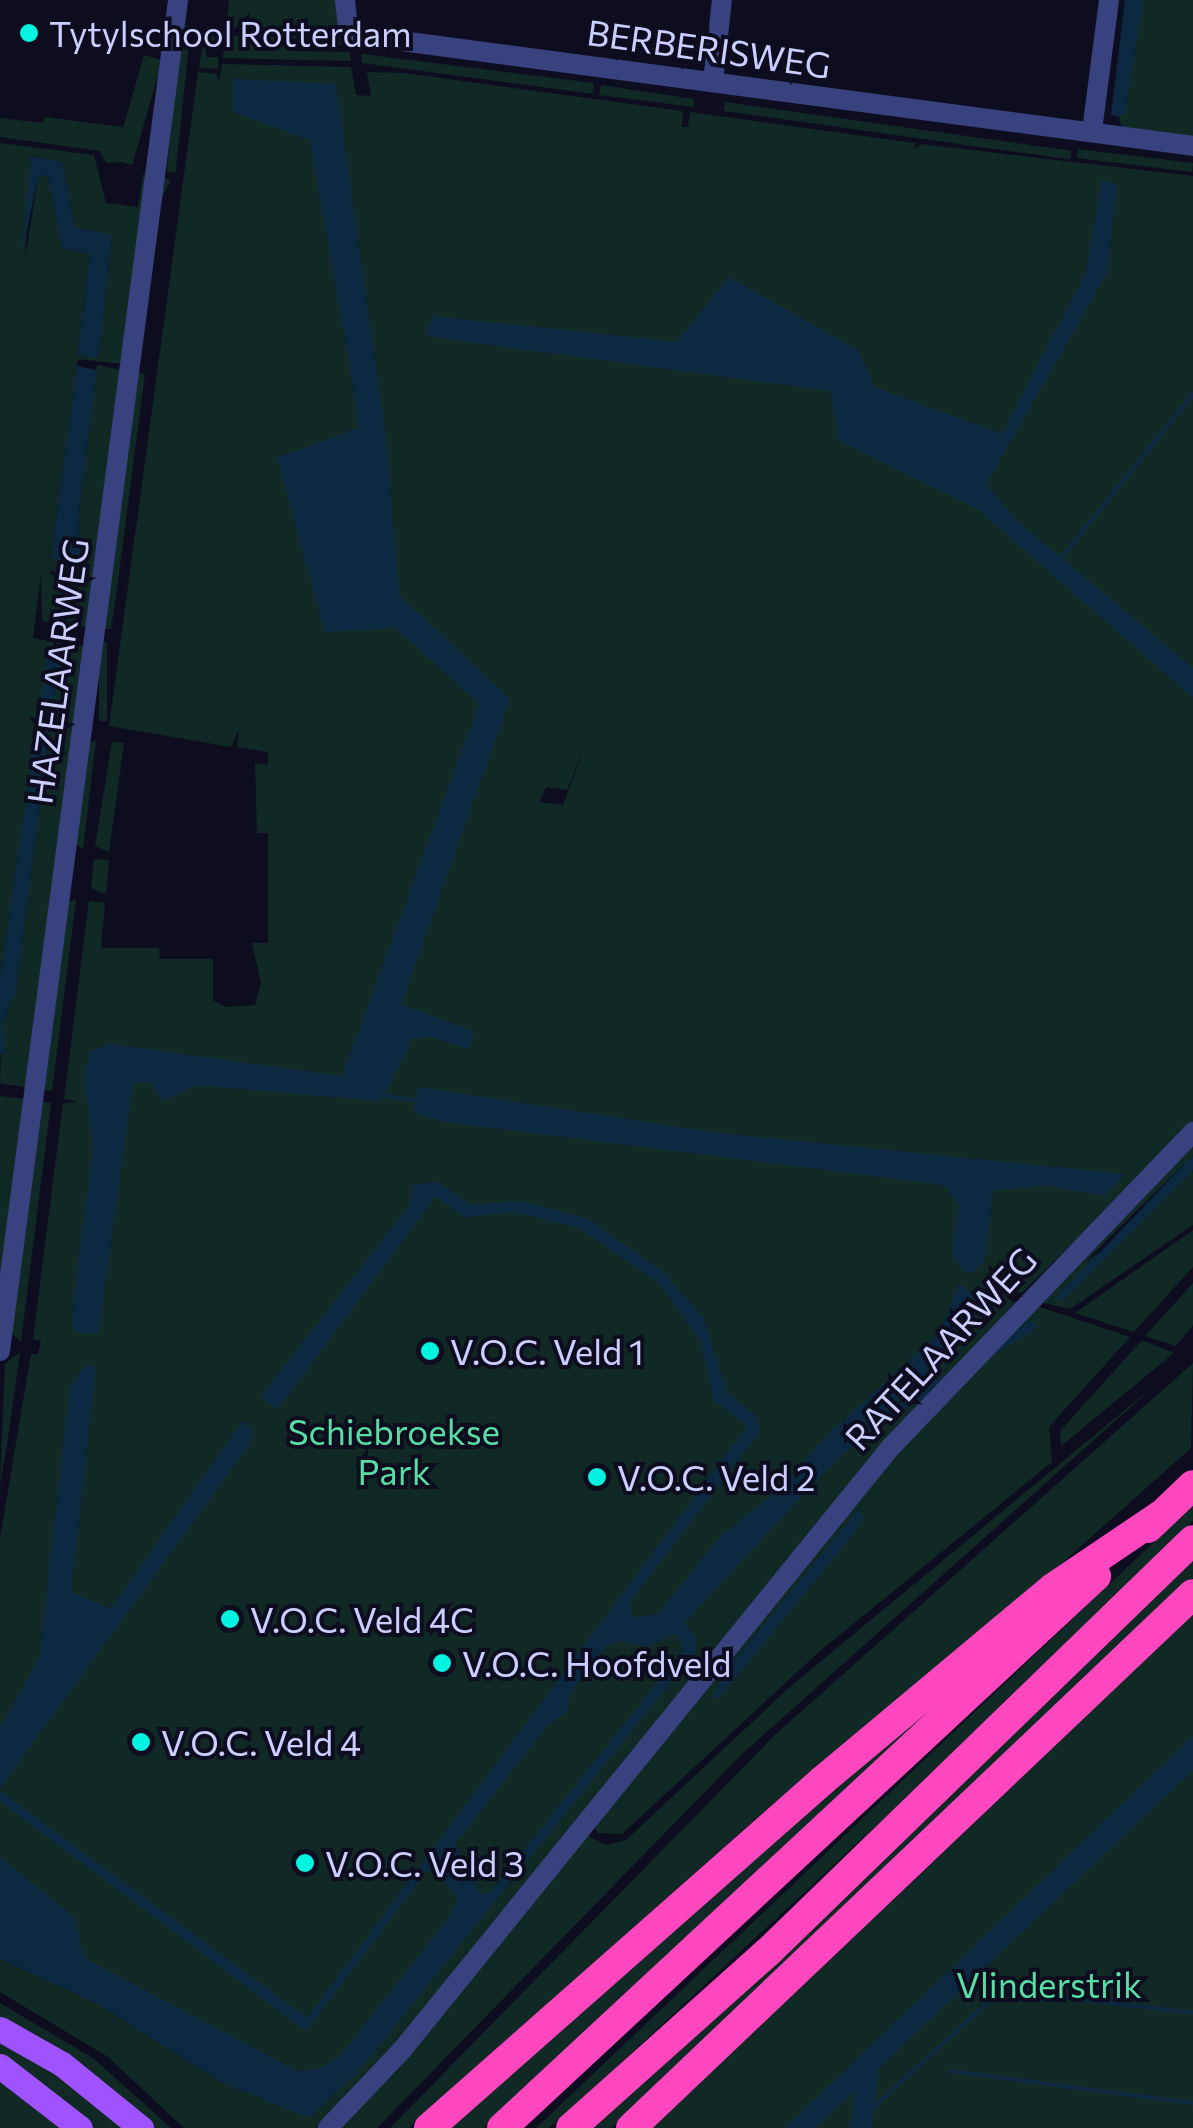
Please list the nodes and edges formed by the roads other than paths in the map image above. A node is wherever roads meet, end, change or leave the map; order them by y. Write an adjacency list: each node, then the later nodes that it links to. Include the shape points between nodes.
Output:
1 (178, 0): 9 (street, HAZELAARWEG)
2 (345, 0): 5 (street, BERBERISWEG, via 348,30 356,34)
3 (722, 0): 5 (street)
4 (1109, 0): 6 (street)
5 (713, 81): 6 (street, BERBERISWEG)
6 (1092, 131): 7 (street, BERBERISWEG)
7 (1193, 146)
8 (1193, 1132): 19 (street, RATELAARWEG, via 890,1448 402,2050)
9 (0, 1352)
10 (1193, 1485): 11 (highway)
11 (1162, 1515): 20 (highway, via 1053,1588 889,1725); 21 (highway)
12 (1193, 1540): 22 (highway, via 767,1953)
13 (1193, 1594): 15 (highway)
14 (0, 2029): 18 (main road, via 62,2064)
15 (703, 2058): 23 (highway); 24 (highway)
16 (0, 2066): 17 (main road)
17 (80, 2128)
18 (140, 2128)
19 (328, 2128)
20 (429, 2128)
21 (502, 2128)
22 (572, 2128)
23 (621, 2128)
24 (631, 2128)

